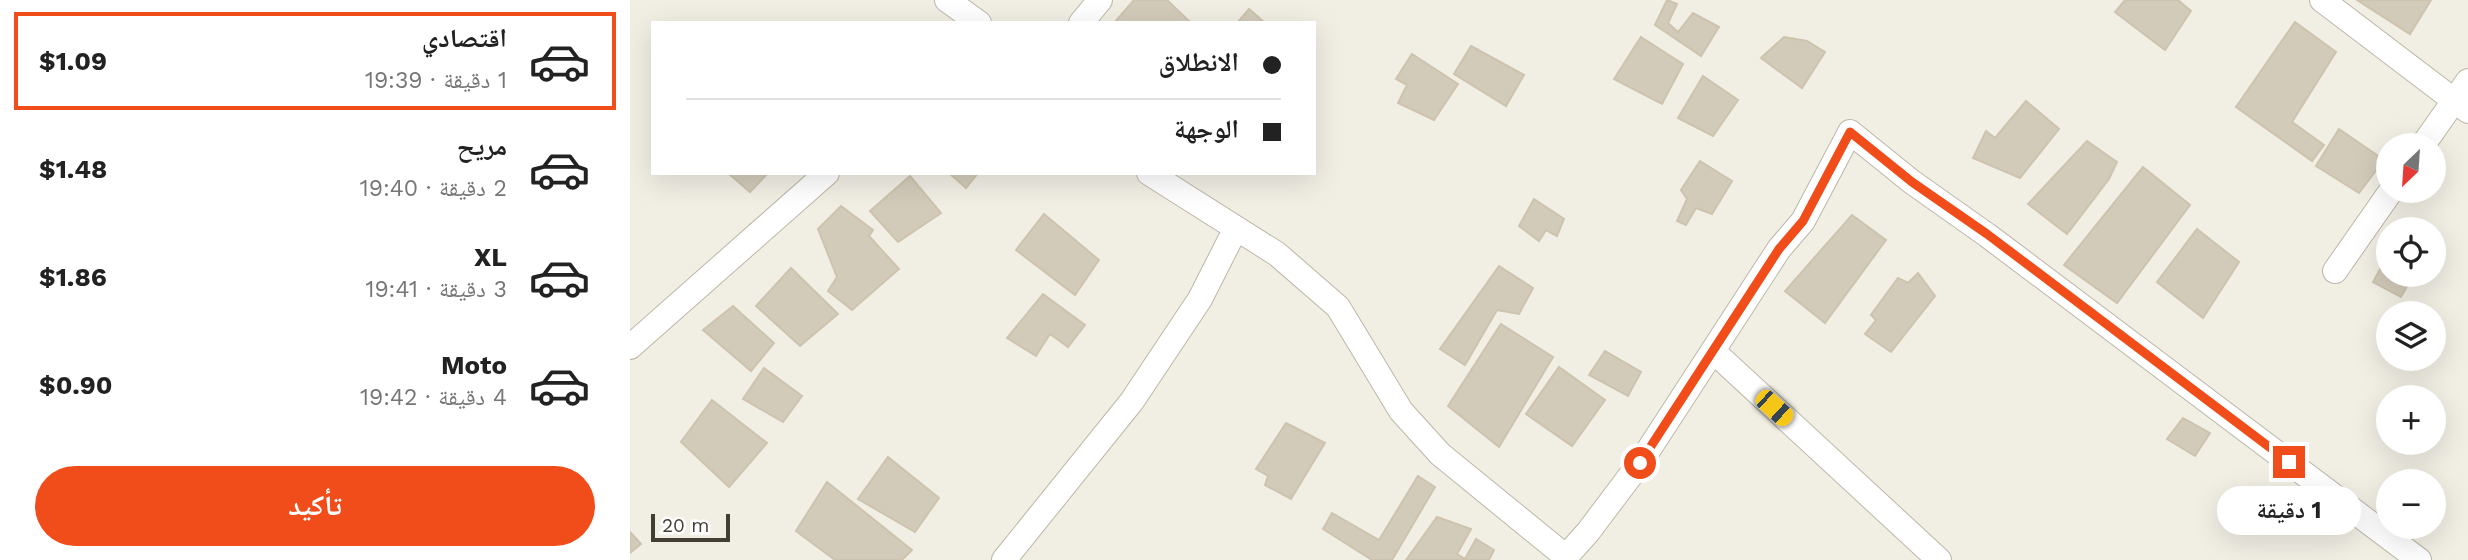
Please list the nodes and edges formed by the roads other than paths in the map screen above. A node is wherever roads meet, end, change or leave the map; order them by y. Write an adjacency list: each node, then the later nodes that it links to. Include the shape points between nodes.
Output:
1 (947, 0): 4 (street)
2 (1100, 0): 5 (street)
3 (2322, 0): 6 (street)
4 (976, 21)
5 (1083, 21)
6 (2463, 98): 7 (street)
7 (2433, 133)
8 (825, 175): 13 (street)
9 (1152, 175): 11 (street)
10 (2382, 203): 12 (street)
11 (1236, 228): 15 (street, via 1277,254 1338,307 1401,411 1440,454); 16 (street, via 1200,299 1132,401)
12 (2334, 271)
13 (630, 347)
14 (1713, 351): 15 (street, via 1640,463); 17 (street); 18 (street, via 1779,249 1803,221 1850,132)
15 (1564, 558)
16 (1004, 560)
17 (1939, 560)
18 (2419, 560)

